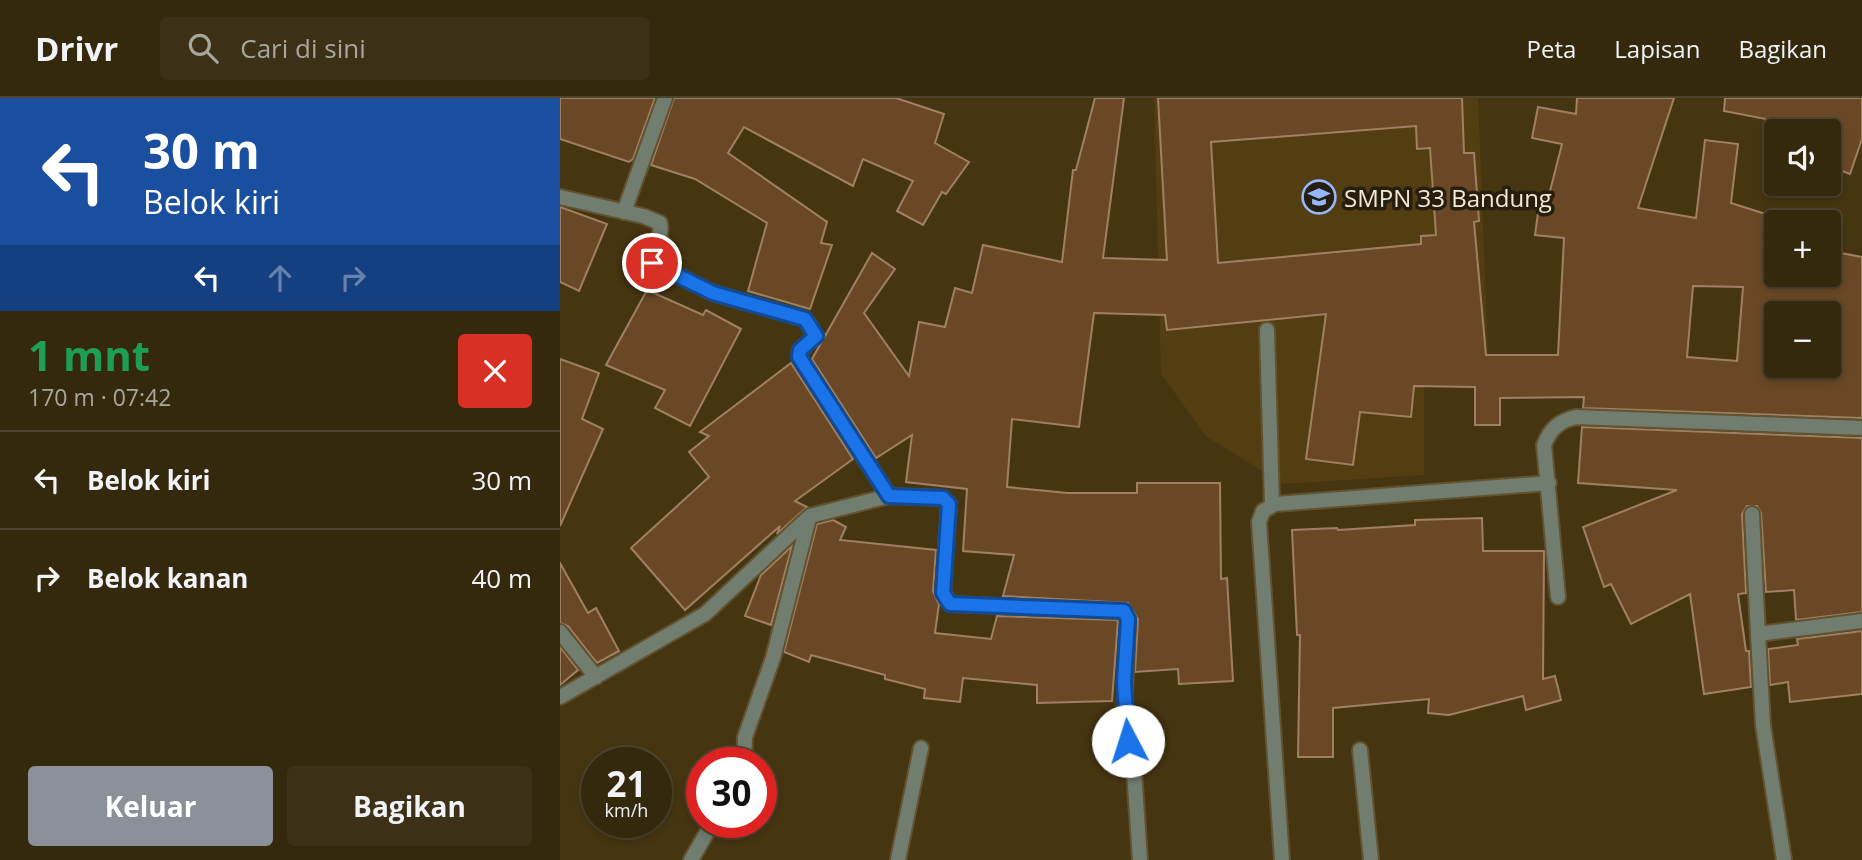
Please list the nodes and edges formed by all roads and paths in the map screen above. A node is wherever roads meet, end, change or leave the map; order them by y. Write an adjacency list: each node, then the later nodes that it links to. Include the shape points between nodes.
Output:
1 (665, 98): 3 (street)
2 (560, 197): 3 (street)
3 (624, 212): 7 (street, via 660,223 662,232 652,263 713,293 805,319 816,336 800,350 799,357)
4 (1266, 330): 8 (street)
5 (1862, 428): 6 (street, via 1576,417 1565,419 1549,433 1544,445)
6 (1549, 483): 8 (street); 11 (street)
7 (889, 496): 10 (street); 23 (street, via 943,498 949,504 943,593 950,604 1124,611 1128,619 1124,719 1134,770)
8 (1272, 505): 24 (street, via 1263,510 1259,522)
9 (1752, 514): 14 (street)
10 (810, 516): 15 (street, via 705,614); 17 (street)
11 (1558, 597)
12 (1862, 621): 14 (street)
13 (560, 632): 15 (street)
14 (1758, 634): 26 (street, via 1763,725)
15 (596, 677): 16 (street)
16 (560, 697)
17 (745, 747)
18 (921, 748): 22 (street)
19 (1360, 750): 25 (street)
20 (704, 838): 21 (street)
21 (691, 860)
22 (898, 860)
23 (1140, 860)
24 (1282, 860)
25 (1371, 860)
26 (1784, 860)

